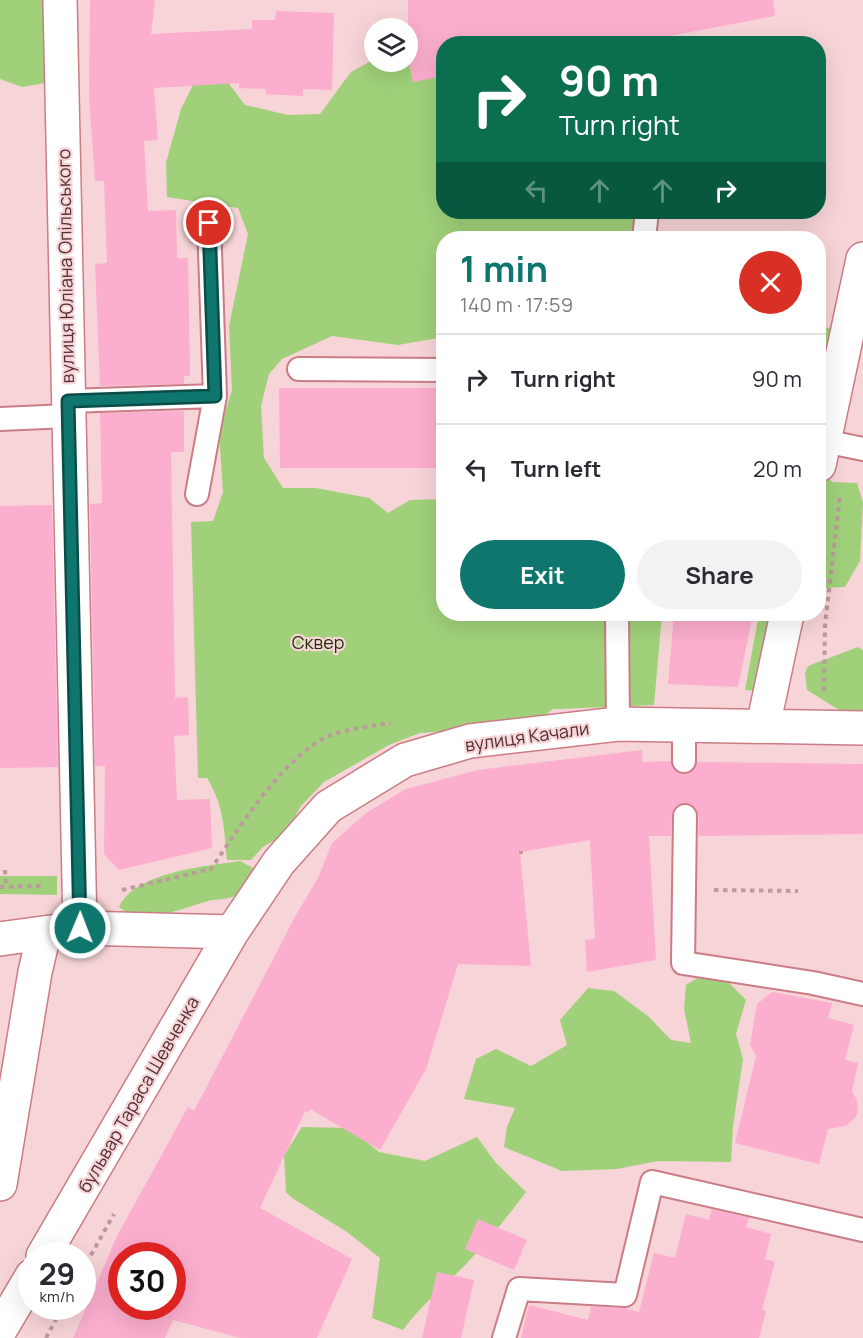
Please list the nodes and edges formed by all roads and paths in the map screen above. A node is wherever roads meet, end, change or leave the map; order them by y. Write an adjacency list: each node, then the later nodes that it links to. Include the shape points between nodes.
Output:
1 (60, 0): 7 (street, вулиця Юліана Опільського)
2 (209, 223): 6 (lane)
3 (863, 259): 9 (street)
4 (299, 369): 5 (lane)
5 (436, 369)
6 (215, 396): 7 (lane); 10 (lane)
7 (68, 409): 8 (lane); 27 (street, вулиця Юліана Опільського)
8 (0, 419)
9 (838, 450): 11 (path)
10 (197, 494)
11 (826, 612)
12 (617, 621): 16 (lane)
13 (786, 621): 18 (street)
14 (825, 621): 15 (path)
15 (824, 701)
16 (618, 724): 17 (street, вулиця Качали); 28 (street, вулиця Качали, via 470,741 405,760 328,807 279,862)
17 (684, 725): 18 (street, вулиця Качали); 20 (lane)
18 (763, 726): 19 (street, вулиця Качали)
19 (863, 728)
20 (684, 761)
21 (685, 816): 31 (lane, via 683,963)
22 (5, 870): 24 (path)
23 (48, 886): 24 (path)
24 (3, 887)
25 (709, 890): 26 (path)
26 (798, 891)
27 (80, 928): 28 (street); 29 (street)
28 (232, 932): 35 (street, бульвар Тараса Шевченка)
29 (44, 934): 30 (street); 32 (street)
30 (0, 939)
31 (863, 994)
32 (0, 1184)
33 (117, 1208): 36 (path)
34 (863, 1230): 41 (lane, via 652,1182 625,1295 519,1289)
35 (52, 1242)
36 (96, 1246)
37 (18, 1300): 39 (street)
38 (56, 1320): 40 (path)
39 (0, 1330)
40 (46, 1338)
41 (504, 1338)

